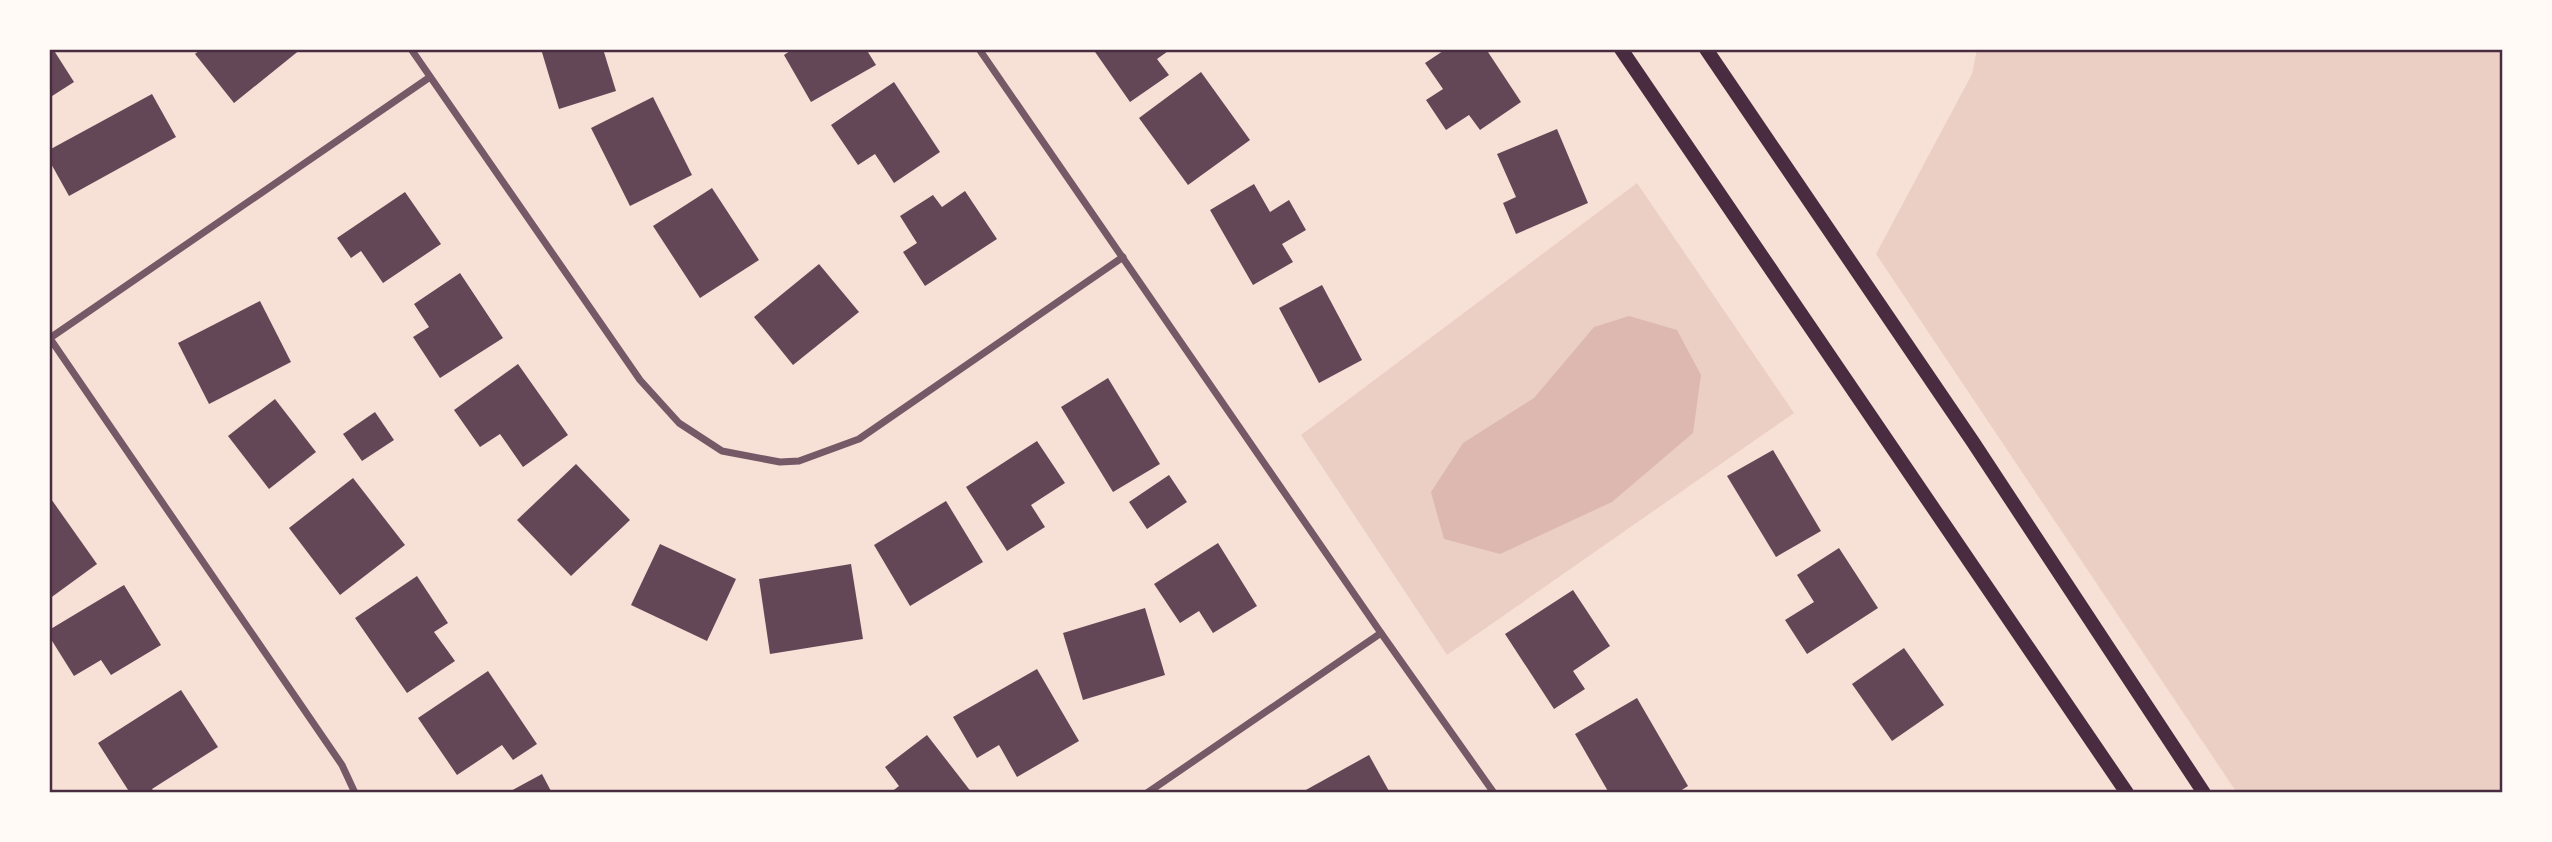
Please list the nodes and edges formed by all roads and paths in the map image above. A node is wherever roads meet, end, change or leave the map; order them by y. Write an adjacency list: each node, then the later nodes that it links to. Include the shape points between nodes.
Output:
1 (411, 49): 5 (street)
2 (979, 49): 6 (street)
3 (1620, 49): 12 (main road)
4 (1706, 49): 13 (main road)
5 (430, 77): 6 (street, via 640,380 679,423 722,451 799,461 859,439); 7 (street)
6 (1123, 257): 8 (street)
7 (49, 338): 9 (street, via 342,765)
8 (1381, 633): 10 (street); 11 (street)
9 (355, 793)
10 (1147, 793)
11 (1494, 793)
12 (2127, 793)
13 (2204, 793)

